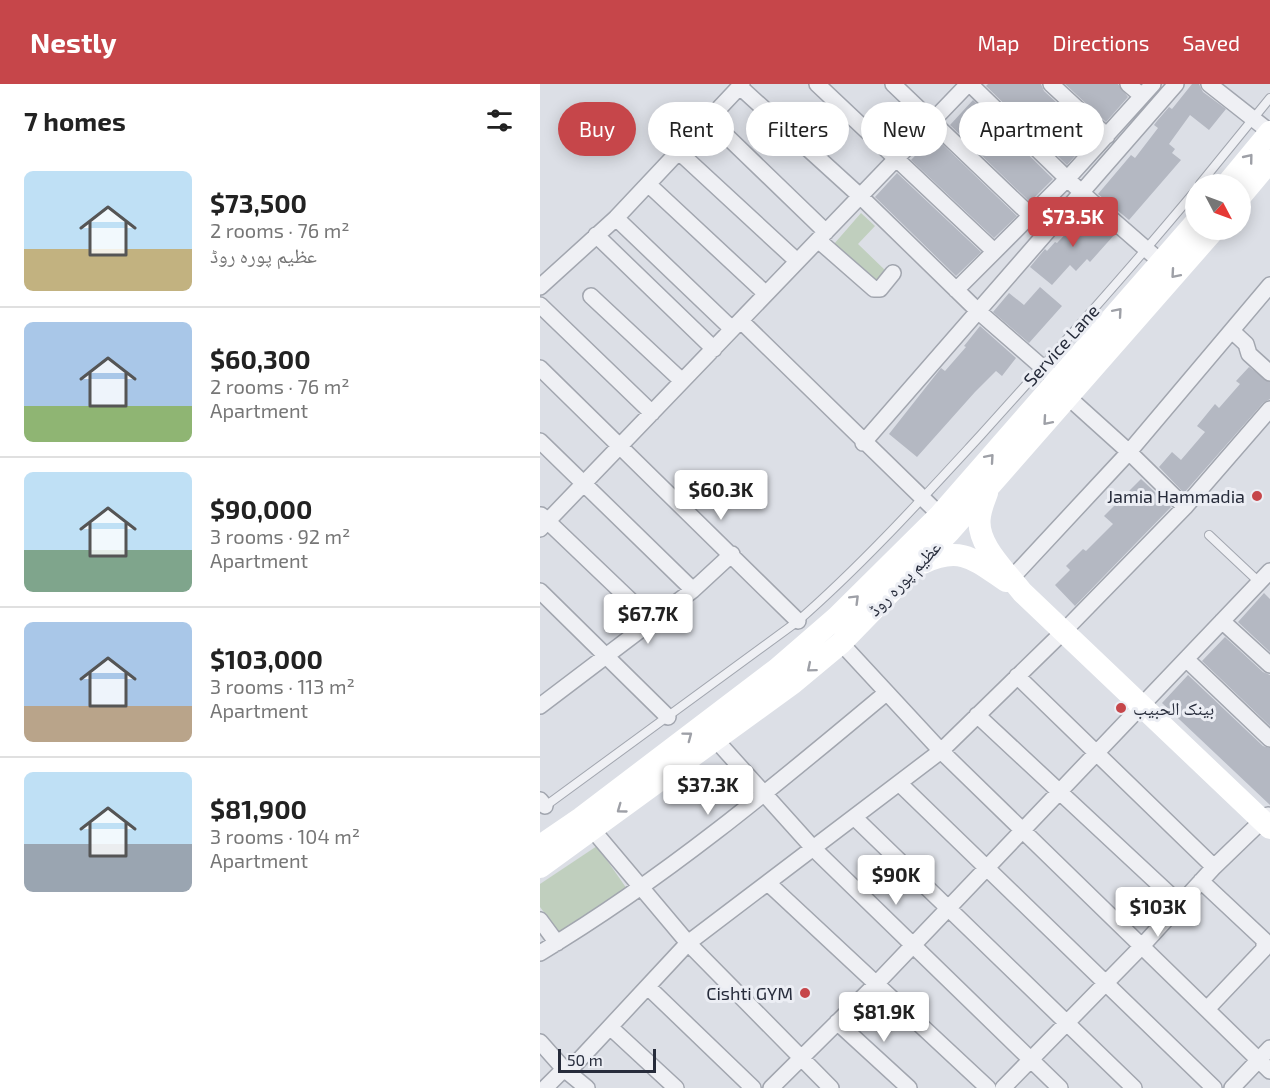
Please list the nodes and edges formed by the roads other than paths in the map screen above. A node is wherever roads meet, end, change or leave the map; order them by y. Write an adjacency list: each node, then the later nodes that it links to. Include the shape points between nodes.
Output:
1 (817, 84): 22 (street)
2 (893, 84): 13 (street)
3 (969, 84): 14 (street); 26 (street)
4 (1051, 84): 17 (street)
5 (1128, 84): 10 (street)
6 (1153, 84): 10 (street)
7 (1176, 84): 29 (street)
8 (1209, 84): 15 (street)
9 (741, 85): 12 (street); 30 (street)
10 (1142, 96): 17 (street)
11 (1270, 98): 15 (lane)
12 (725, 102)
13 (912, 102)
14 (947, 106)
15 (1265, 128): 24 (lane); 25 (main road, one-way to 15)
16 (947, 135): 32 (street)
17 (1107, 136): 26 (street)
18 (734, 145): 36 (street)
19 (675, 156): 27 (street)
20 (683, 156): 40 (street)
21 (899, 156): 22 (street)
22 (896, 159): 30 (street); 38 (street)
23 (1270, 161): 28 (main road)
24 (1212, 174)
25 (1234, 174)
26 (1068, 178): 29 (street); 32 (street)
27 (648, 184): 33 (street); 45 (street)
28 (1251, 184)
29 (1083, 194): 39 (street); 48 (street)
30 (860, 196): 36 (street); 44 (street)
31 (1185, 207): 39 (lane)
32 (1030, 215): 38 (street)
33 (616, 218): 35 (street); 49 (street)
34 (1185, 231): 39 (main road, عظیم پورہ روڈ)
35 (596, 235): 43 (street); 51 (street)
36 (822, 236): 40 (street); 41 (street, via 874,289 880,289)
37 (1204, 240): 54 (main road, عظیم پورہ روڈ, one-way to 54)
38 (994, 251): 44 (street)
39 (1153, 256): 54 (main road, عظیم پورہ روڈ)
40 (797, 261): 45 (street)
41 (893, 273)
42 (1270, 285): 50 (street)
43 (540, 287)
44 (956, 290): 48 (street)
45 (765, 293): 49 (street)
46 (591, 296): 55 (street)
47 (540, 305): 57 (street)
48 (979, 312): 54 (street); 59 (street)
49 (736, 325): 51 (street); 59 (street)
50 (1232, 332): 53 (street); 61 (street)
51 (714, 348): 55 (street)
52 (540, 368): 60 (street)
53 (1270, 373)
54 (1064, 379): 61 (street); 63 (main road, عظیم پورہ روڈ, one-way to 63); 64 (lane, Service Lane); 66 (main road, عظیم پورہ روڈ, one-way to 54)
55 (682, 381): 57 (street)
56 (1270, 409): 65 (street)
57 (652, 413): 60 (street)
58 (540, 441): 62 (street)
59 (864, 443): 64 (street)
60 (620, 446): 62 (street); 69 (street)
61 (1129, 452): 65 (street); 72 (street)
62 (583, 483): 67 (street); 73 (street)
63 (988, 489): 70 (main road, عظیم پورہ روڈ); 72 (main road, via 979,517 981,533)
64 (923, 498): 66 (street); 76 (lane, Service Lane)
65 (1185, 507): 78 (street)
66 (940, 515): 101 (main road, عظیم پورہ روڈ, one-way to 66, via 777,669 837,617)
67 (542, 521): 75 (street)
68 (1209, 535): 71 (lane)
69 (732, 554): 73 (street); 76 (street)
70 (918, 565): 72 (main road, via 949,553 961,554); 79 (main road, عظیم پورہ روڈ)
71 (1266, 581): 77 (street)
72 (1014, 584): 78 (main road)
73 (693, 590): 75 (street)
74 (540, 591): 80 (street)
75 (652, 621): 80 (street)
76 (798, 621): 88 (lane, Service Lane)
77 (1222, 621): 81 (street); 82 (street)
78 (1063, 632): 83 (street); 86 (main road)
79 (841, 643): 84 (street); 89 (main road, عظیم پورہ روڈ, one-way to 89)
80 (605, 656): 85 (street); 88 (street)
81 (1186, 659): 86 (street); 90 (street)
82 (1270, 665)
83 (1017, 676): 87 (street); 92 (street)
84 (886, 693): 91 (street); 95 (street)
85 (540, 706)
86 (1141, 706): 92 (street); 98 (main road)
87 (977, 715): 91 (street); 94 (street)
88 (668, 717): 96 (lane, Service Lane)
89 (715, 739): 95 (street); 99 (main road, عظیم پورہ روڈ, one-way to 99)
90 (1270, 739)
91 (941, 751): 93 (street); 100 (street)
92 (1097, 753): 94 (street); 105 (street)
93 (899, 783): 97 (street); 104 (street)
94 (1059, 792): 100 (street); 109 (street)
95 (764, 795): 102 (street); 108 (street)
96 (542, 805)
97 (854, 817): 102 (street); 110 (street)
98 (1268, 821): 105 (street)
99 (592, 829): 103 (main road, عظیم پورہ روڈ); 108 (street)
100 (1022, 831): 104 (street); 115 (street)
101 (540, 846)
102 (813, 848): 107 (street); 114 (street)
103 (540, 867)
104 (986, 867): 110 (street); 117 (street)
105 (1214, 867): 106 (street)
106 (1201, 881): 109 (street); 120 (street, via 1266,944)
107 (768, 883): 113 (street); 118 (street)
108 (639, 888): 112 (street); 113 (street)
109 (1179, 903): 115 (street)
110 (947, 908): 114 (street); 122 (street)
111 (540, 920): 112 (street)
112 (557, 943): 116 (street)
113 (688, 943): 119 (street); 126 (street)
114 (912, 944): 118 (street); 127 (street)
115 (1142, 946): 117 (street); 120 (street)
116 (540, 953)
117 (1105, 981): 122 (street); 141 (street)
118 (876, 984): 121 (street); 137 (street)
119 (648, 987): 123 (street); 133 (street)
120 (1207, 1009): 128 (street)
121 (837, 1022): 126 (street); 136 (street)
122 (1065, 1023): 127 (street); 140 (street)
123 (610, 1027): 129 (street); 132 (street)
124 (540, 1042): 129 (street)
125 (1270, 1048): 128 (street)
126 (802, 1059): 134 (street); 135 (street)
127 (1032, 1060): 138 (street); 139 (street)
128 (1265, 1065): 142 (street)
129 (566, 1070): 130 (street); 131 (street)
130 (545, 1088)
131 (587, 1088)
132 (676, 1088)
133 (753, 1088)
134 (771, 1088)
135 (831, 1088)
136 (909, 1088)
137 (988, 1088)
138 (1003, 1088)
139 (1060, 1088)
140 (1134, 1088)
141 (1214, 1088)
142 (1232, 1088)

